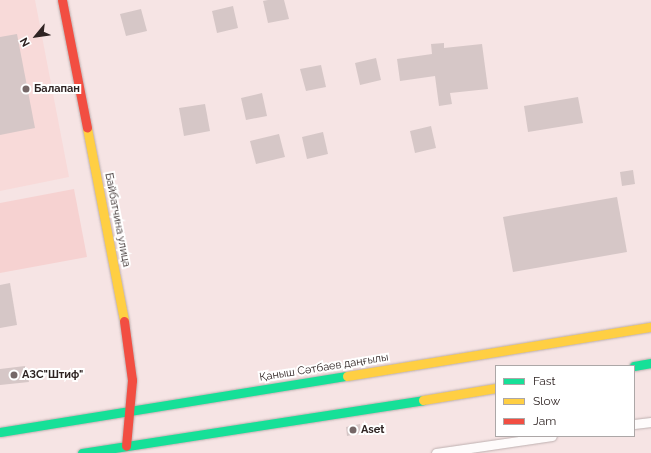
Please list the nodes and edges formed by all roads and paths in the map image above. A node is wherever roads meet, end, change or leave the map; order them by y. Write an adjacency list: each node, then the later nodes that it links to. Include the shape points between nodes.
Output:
1 (62, 0): 6 (main road, Байбатчина улица, via 122,305 132,380)
2 (651, 327): 6 (main road, Қаныш Сәтбаев даңғылы)
3 (651, 363): 4 (main road)
4 (635, 366)
5 (495, 388): 11 (main road)
6 (130, 411): 9 (main road, Қаныш Сәтбаев даңғылы); 11 (main road, Байбатчина улица)
7 (651, 422): 8 (street)
8 (635, 424)
9 (0, 432)
10 (545, 437): 13 (street)
11 (125, 450): 12 (main road)
12 (82, 453)
13 (436, 453)

